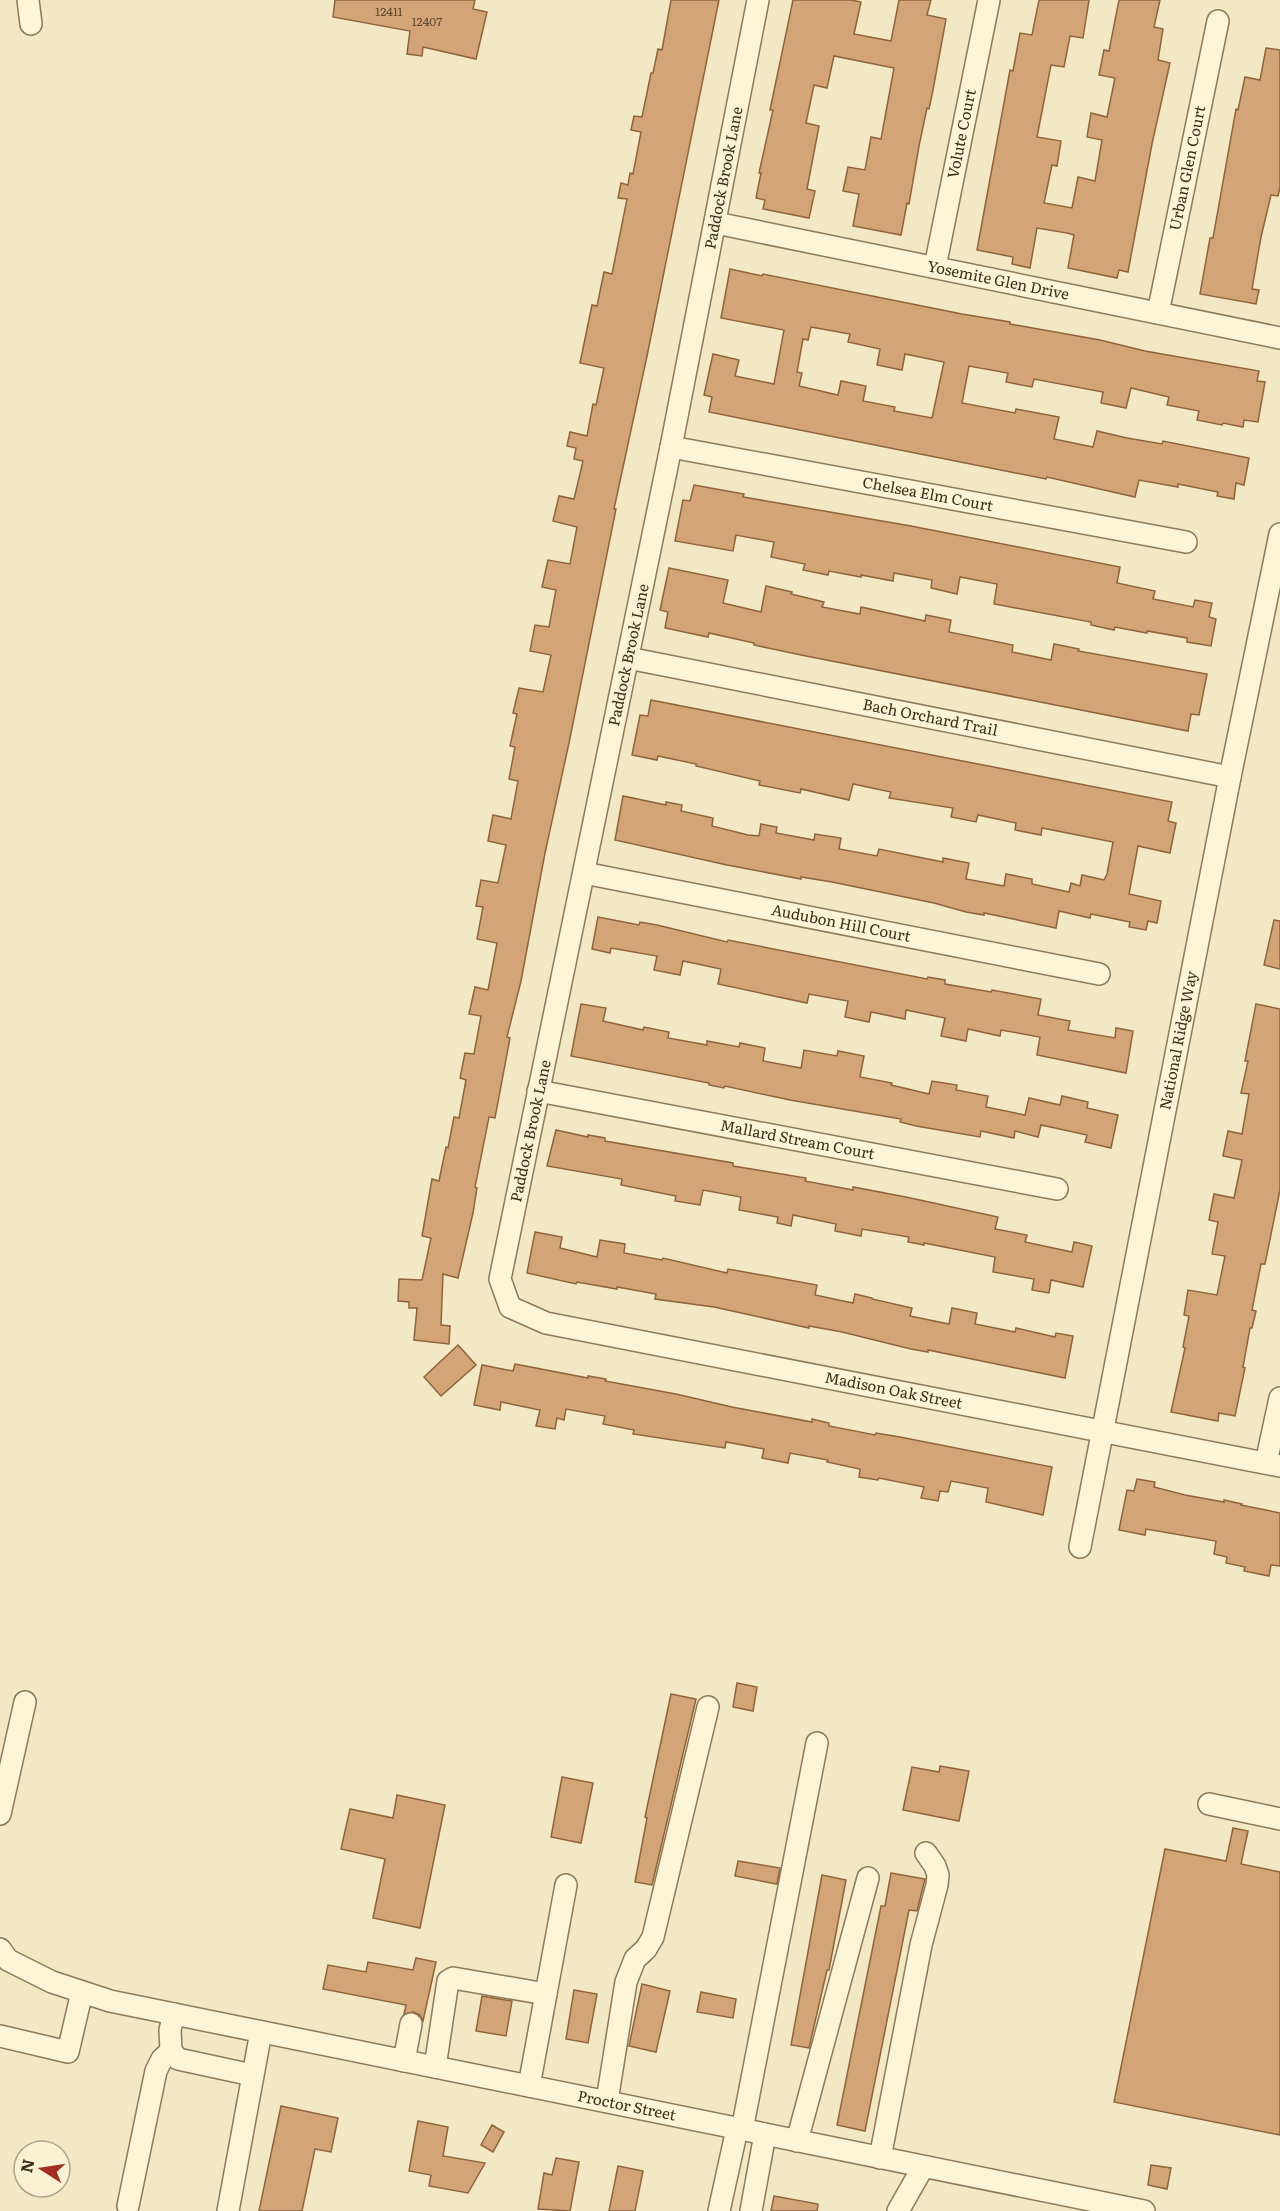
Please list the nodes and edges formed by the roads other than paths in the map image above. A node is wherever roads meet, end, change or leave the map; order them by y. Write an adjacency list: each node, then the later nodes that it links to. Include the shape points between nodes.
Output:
1 (28, 0): 5 (street)
2 (758, 0): 6 (street, Paddock Brook Lane)
3 (989, 0): 7 (street, Volute Court)
4 (1218, 21): 8 (street, Urban Glen Court)
5 (31, 24)
6 (716, 223): 7 (street, Yosemite Glen Drive); 10 (street, Paddock Brook Lane)
7 (935, 267): 8 (street, Yosemite Glen Drive)
8 (1158, 313): 9 (street, Yosemite Glen Drive)
9 (1280, 338)
10 (671, 447): 12 (street, Chelsea Elm Court); 13 (street, Paddock Brook Lane)
11 (1280, 534): 14 (street, National Ridge Way)
12 (1186, 542)
13 (628, 658): 14 (street, Bach Orchard Trail); 15 (street, Paddock Brook Lane)
14 (1230, 777): 21 (street, National Ridge Way)
15 (584, 873): 16 (street, Audubon Hill Court); 17 (street, Paddock Brook Lane)
16 (1099, 974)
17 (538, 1091): 18 (street, Mallard Stream Court); 19 (street, Paddock Brook Lane, via 500,1279)
18 (1057, 1189)
19 (510, 1307): 21 (street, Madison Oak Street, via 546,1323)
20 (1280, 1398): 22 (street)
21 (1103, 1432): 22 (street, Madison Oak Street); 23 (street, National Ridge Way)
22 (1273, 1464)
23 (1080, 1547)
24 (25, 1701): 28 (street)
25 (708, 1707): 45 (street, via 653,1937 635,1959 626,1982)
26 (816, 1743): 46 (street)
27 (1209, 1804): 29 (street)
28 (0, 1814)
29 (1280, 1819)
30 (926, 1853): 49 (street, via 938,1875 937,1886 921,1945)
31 (868, 1878): 48 (street)
32 (566, 1885): 35 (street)
33 (0, 1948): 34 (street, Proctor Street, via 8,1960 52,1983)
34 (82, 1992): 36 (street, Proctor Street); 39 (street, via 68,2052)
35 (546, 1994): 42 (street, via 453,1978 448,1981); 44 (street)
36 (174, 2014): 38 (street, Proctor Street); 40 (street)
37 (411, 2024): 41 (street)
38 (261, 2032): 41 (street, Proctor Street); 43 (street)
39 (0, 2036)
40 (171, 2051): 43 (street, via 178,2059); 51 (street, via 156,2071)
41 (404, 2061): 42 (street, Proctor Street)
42 (435, 2067): 44 (street, Proctor Street)
43 (252, 2075): 52 (street)
44 (529, 2086): 45 (street, Proctor Street)
45 (607, 2102): 46 (street, Proctor Street)
46 (740, 2130): 47 (street, Proctor Street); 53 (street)
47 (765, 2134): 48 (street, Proctor Street); 54 (street)
48 (797, 2141): 49 (street, Proctor Street)
49 (880, 2158): 50 (street, Proctor Street)
50 (923, 2166): 55 (street); 56 (street, Proctor Street)
51 (128, 2206)
52 (228, 2211)
53 (719, 2211)
54 (751, 2211)
55 (898, 2211)
56 (1144, 2211)

